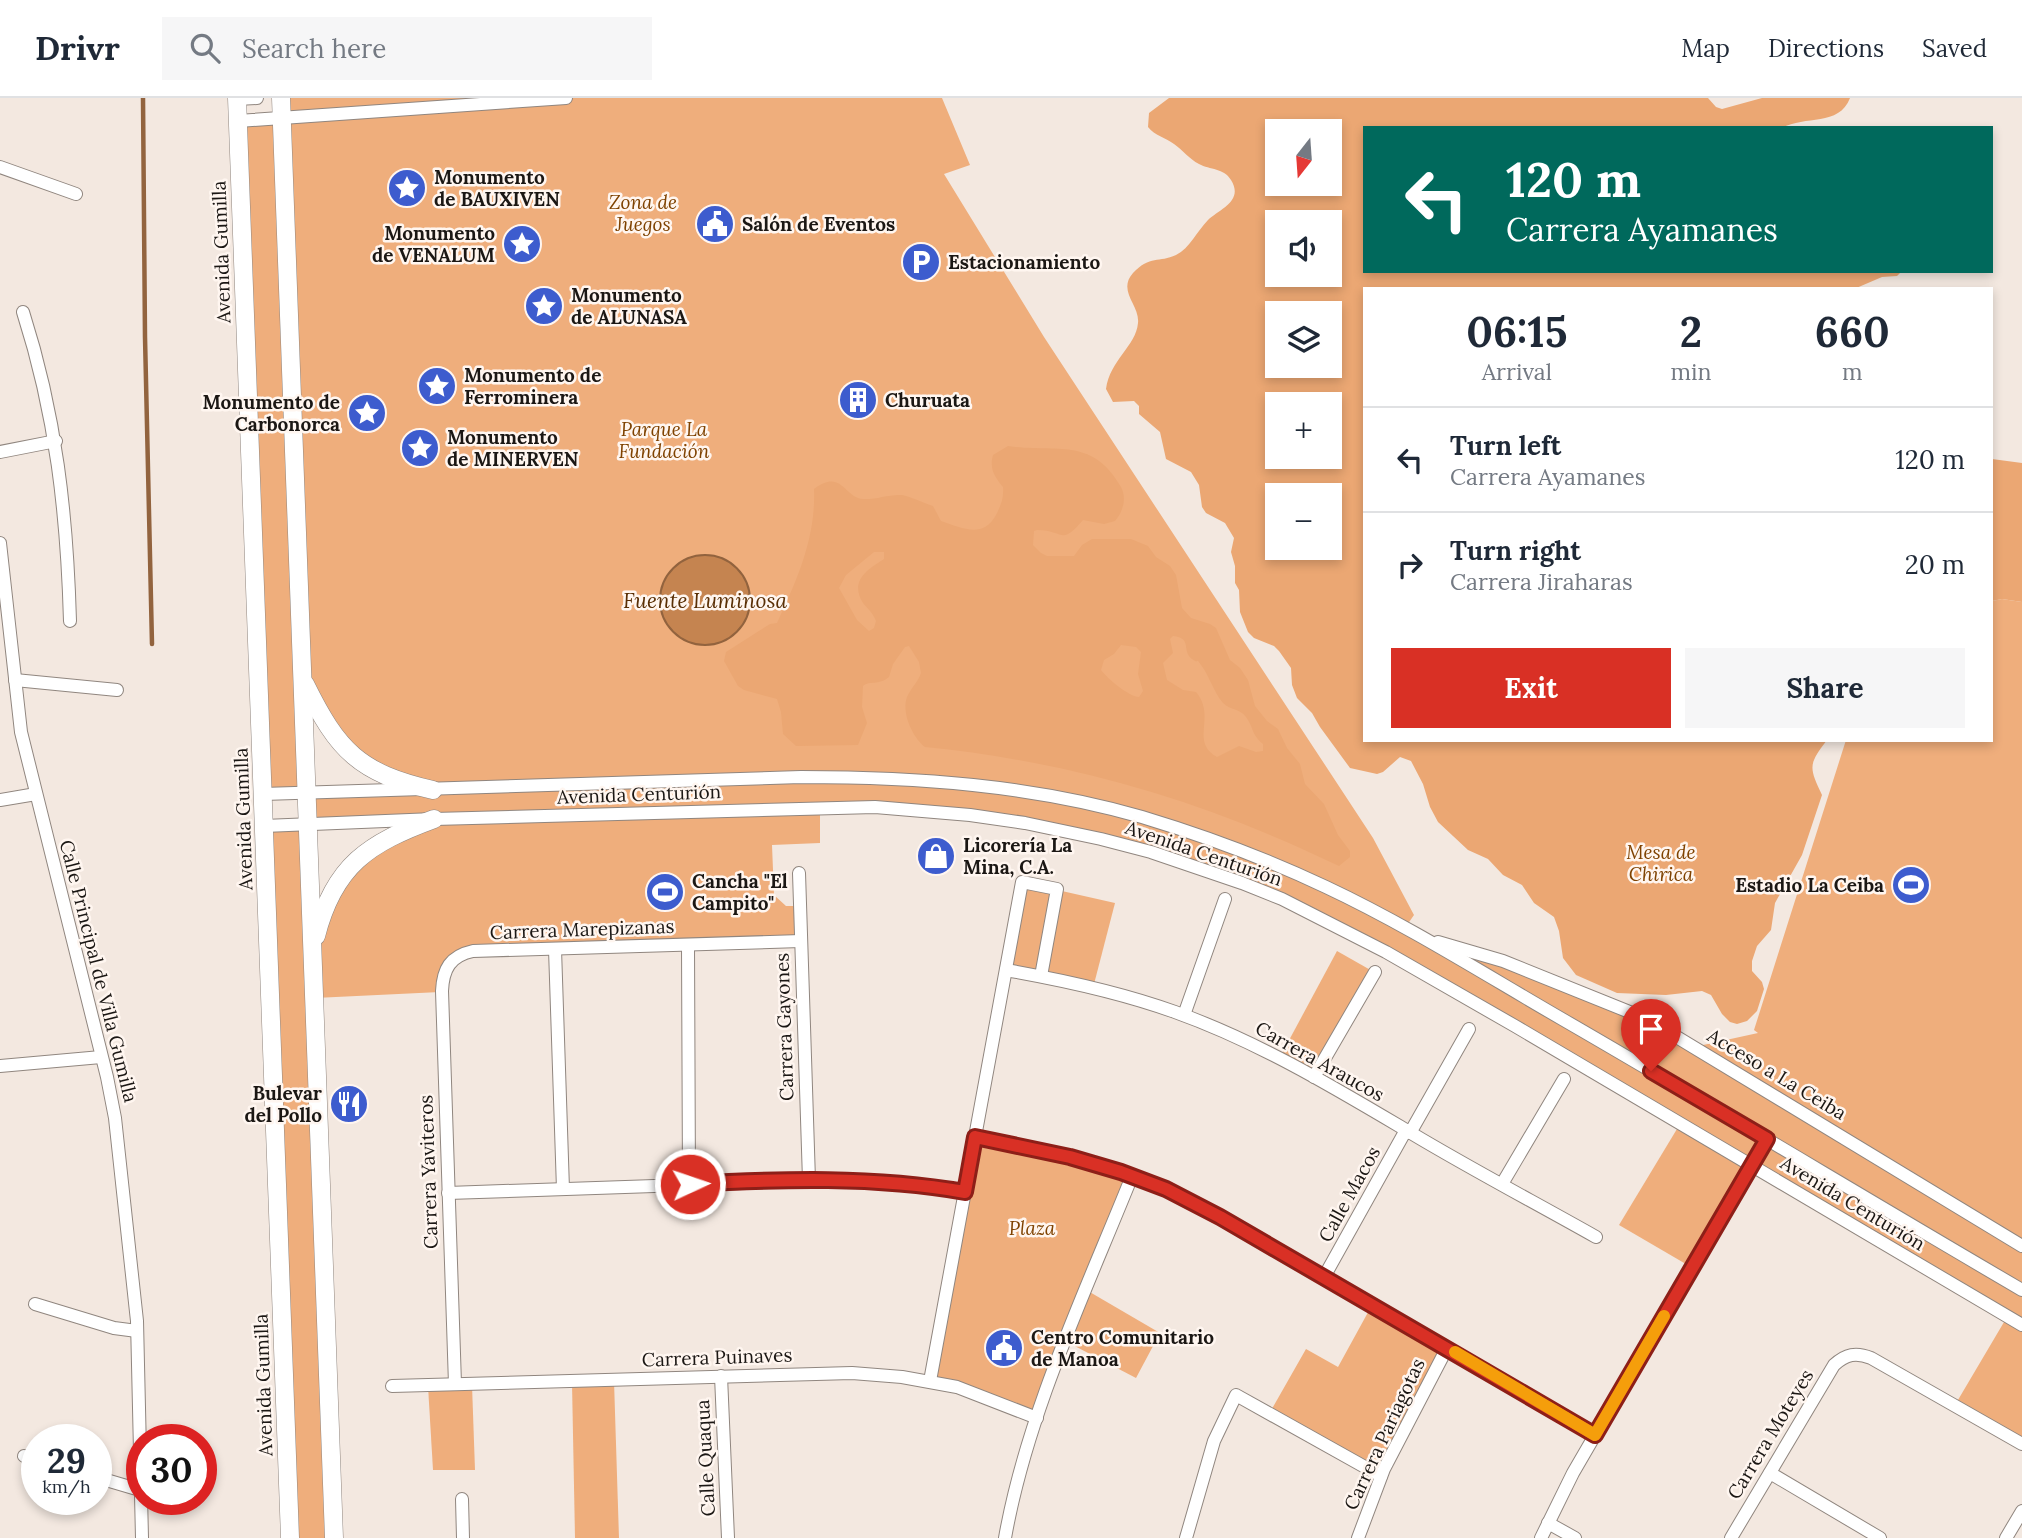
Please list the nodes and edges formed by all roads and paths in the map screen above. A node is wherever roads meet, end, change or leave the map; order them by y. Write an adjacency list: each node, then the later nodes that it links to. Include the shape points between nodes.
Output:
1 (257, 98): 4 (street)
2 (281, 98): 5 (main road)
3 (566, 98): 5 (street)
4 (237, 99): 6 (main road, Avenida Gumilla)
5 (282, 118): 6 (street); 15 (main road)
6 (237, 121): 21 (main road, Avenida Gumilla)
7 (0, 167): 8 (street)
8 (76, 194)
9 (23, 312): 10 (street)
10 (55, 441): 11 (street); 13 (street, via 66,527)
11 (0, 452)
12 (0, 543): 14 (street, Calle Principal de Villa Gumilla)
13 (70, 621)
14 (6, 654): 16 (street, Calle Principal de Villa Gumilla)
15 (302, 678): 18 (main road, via 331,732 349,754 390,778); 19 (main road)
16 (15, 680): 17 (street); 20 (street, Calle Principal de Villa Gumilla, via 21,732)
17 (117, 690)
18 (433, 790): 19 (street, Avenida Centurión); 28 (street, Avenida Centurión, via 801,777 884,778 1039,793 1140,817 1257,856)
19 (306, 793): 21 (street, Avenida Centurión); 24 (main road)
20 (36, 794): 22 (street); 39 (street, Calle Principal de Villa Gumilla)
21 (263, 794): 25 (main road, Avenida Gumilla)
22 (0, 800)
23 (434, 819): 24 (street, Avenida Centurión); 32 (main road, via 393,835 354,861 330,897); 46 (street, Avenida Centurión, via 875,807 1025,823 1151,852 1242,883 1325,919)
24 (307, 824): 25 (street, Avenida Centurión); 32 (main road)
25 (264, 826): 77 (main road, Avenida Gumilla)
26 (799, 873): 29 (street, Carrera Gayones)
27 (1226, 899): 37 (street)
28 (1418, 936): 45 (street, Avenida Centurión); 55 (street, Acceso a La Ceiba, via 1515,966 1647,1019)
29 (801, 941): 30 (street, Carrera Marepizanas); 48 (street, Carrera Gayones)
30 (688, 945): 31 (street, Carrera Marepizanas); 49 (street)
31 (555, 949): 33 (street, Carrera Marepizanas, via 473,951); 51 (street)
32 (312, 953): 78 (main road)
33 (450, 961): 53 (street, Carrera Yaviteros, via 442,980)
34 (1006, 970): 36 (street, Carrera Araucos); 36 (street, via 1022,881 1057,889); 44 (street)
35 (1375, 972): 41 (street)
36 (1041, 976): 37 (street, Carrera Araucos)
37 (1184, 1016): 41 (street, Carrera Araucos)
38 (1469, 1029): 43 (street, Calle Macos)
39 (101, 1057): 40 (street); 60 (street, Calle Principal de Villa Gumilla, via 115,1118)
40 (0, 1066)
41 (1314, 1077): 43 (street, Carrera Araucos)
42 (1564, 1079): 50 (street)
43 (1408, 1132): 50 (street, Carrera Araucos); 56 (street, Calle Macos)
44 (975, 1137): 47 (street); 52 (street)
45 (1767, 1139): 46 (street); 57 (street, Avenida Centurión)
46 (1752, 1165): 59 (street, Avenida Centurión); 68 (street)
47 (1132, 1176): 56 (street, via 1204,1208); 66 (street)
48 (808, 1180): 49 (street); 52 (street, via 904,1183)
49 (690, 1184): 51 (street)
50 (1502, 1184): 54 (street, Carrera Araucos)
51 (563, 1189): 53 (street)
52 (965, 1192): 63 (street)
53 (448, 1193): 64 (street, Carrera Yaviteros)
54 (1596, 1237)
55 (2022, 1246)
56 (1324, 1277): 61 (street)
57 (2022, 1290)
58 (35, 1304): 60 (street)
59 (2022, 1325)
60 (137, 1331): 67 (street, Calle Principal de Villa Gumilla)
61 (1447, 1348): 68 (street); 71 (street, Carrera Pariagotas)
62 (721, 1376): 63 (street, Carrera Puinaves, via 852,1373); 64 (street, Carrera Puinaves); 80 (street, Calle Quaqua)
63 (930, 1381): 66 (street, Carrera Puinaves)
64 (455, 1384): 65 (street, Carrera Puinaves)
65 (393, 1386)
66 (1037, 1418): 81 (street)
67 (139, 1424)
68 (1595, 1435): 75 (street)
69 (2022, 1444): 70 (street, Carrera Moteyes, via 1871,1358 1856,1354 1834,1365)
70 (1770, 1473): 86 (street, Carrera Moteyes); 87 (street)
71 (1381, 1476): 82 (street, via 1236,1395 1214,1441); 83 (street, Carrera Pariagotas)
72 (462, 1499): 79 (street)
73 (2022, 1511): 88 (street)
74 (141, 1515): 76 (street, Calle Principal de Villa Gumilla)
75 (1548, 1523): 84 (street); 85 (street)
76 (142, 1538)
77 (290, 1538)
78 (334, 1538)
79 (463, 1538)
80 (728, 1538)
81 (1005, 1538)
82 (1185, 1538)
83 (1358, 1538)
84 (1541, 1538)
85 (1575, 1538)
86 (1731, 1538)
87 (1880, 1538)
88 (2006, 1538)

